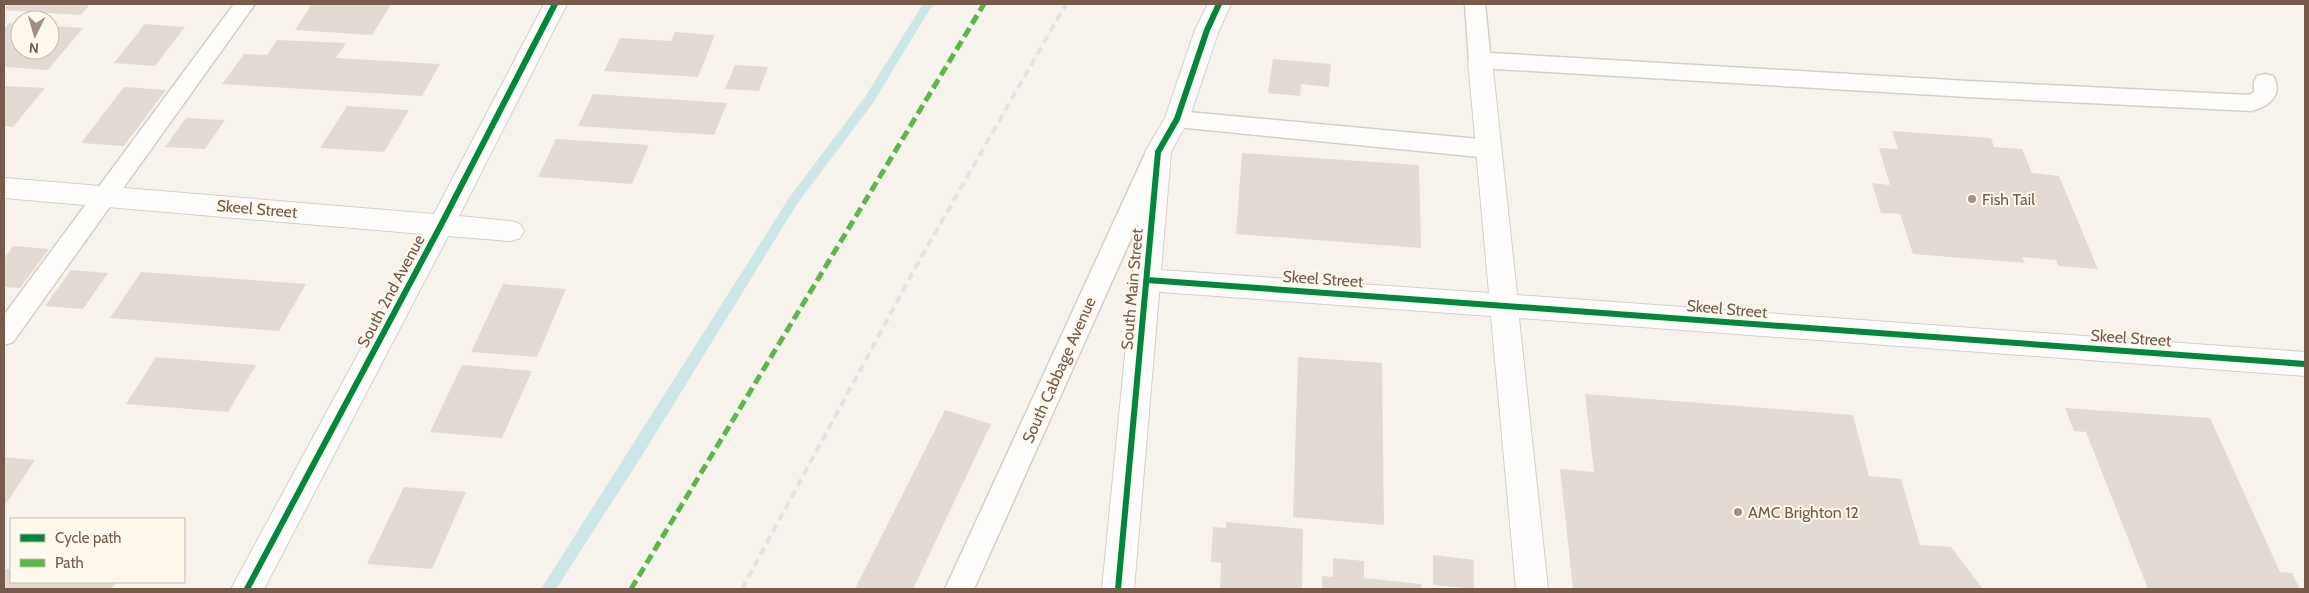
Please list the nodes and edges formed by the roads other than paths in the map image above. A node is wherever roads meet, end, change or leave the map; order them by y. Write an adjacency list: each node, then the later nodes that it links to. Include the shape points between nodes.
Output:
1 (245, 4): 11 (lane)
2 (555, 4): 12 (street, South 2nd Avenue)
3 (1219, 4): 7 (street, South Main Street)
4 (1476, 4): 5 (lane)
5 (1480, 60): 6 (lane, via 2243,102 2265,96); 8 (street)
6 (2265, 82)
7 (1177, 119): 8 (lane); 9 (street, South Main Street)
8 (1490, 149): 15 (street)
9 (1158, 152): 14 (street, South Main Street); 19 (lane, South Cabbage Avenue)
10 (4, 188): 11 (street, Skeel Street)
11 (104, 196): 12 (street, Skeel Street); 16 (lane)
12 (441, 225): 13 (street, Skeel Street); 18 (street, South 2nd Avenue)
13 (511, 231)
14 (1147, 280): 15 (street, Skeel Street); 20 (street, South Main Street)
15 (1506, 306): 17 (street, Skeel Street); 21 (street)
16 (4, 334)
17 (2305, 364)
18 (247, 589)
19 (959, 589)
20 (1118, 589)
21 (1532, 589)

